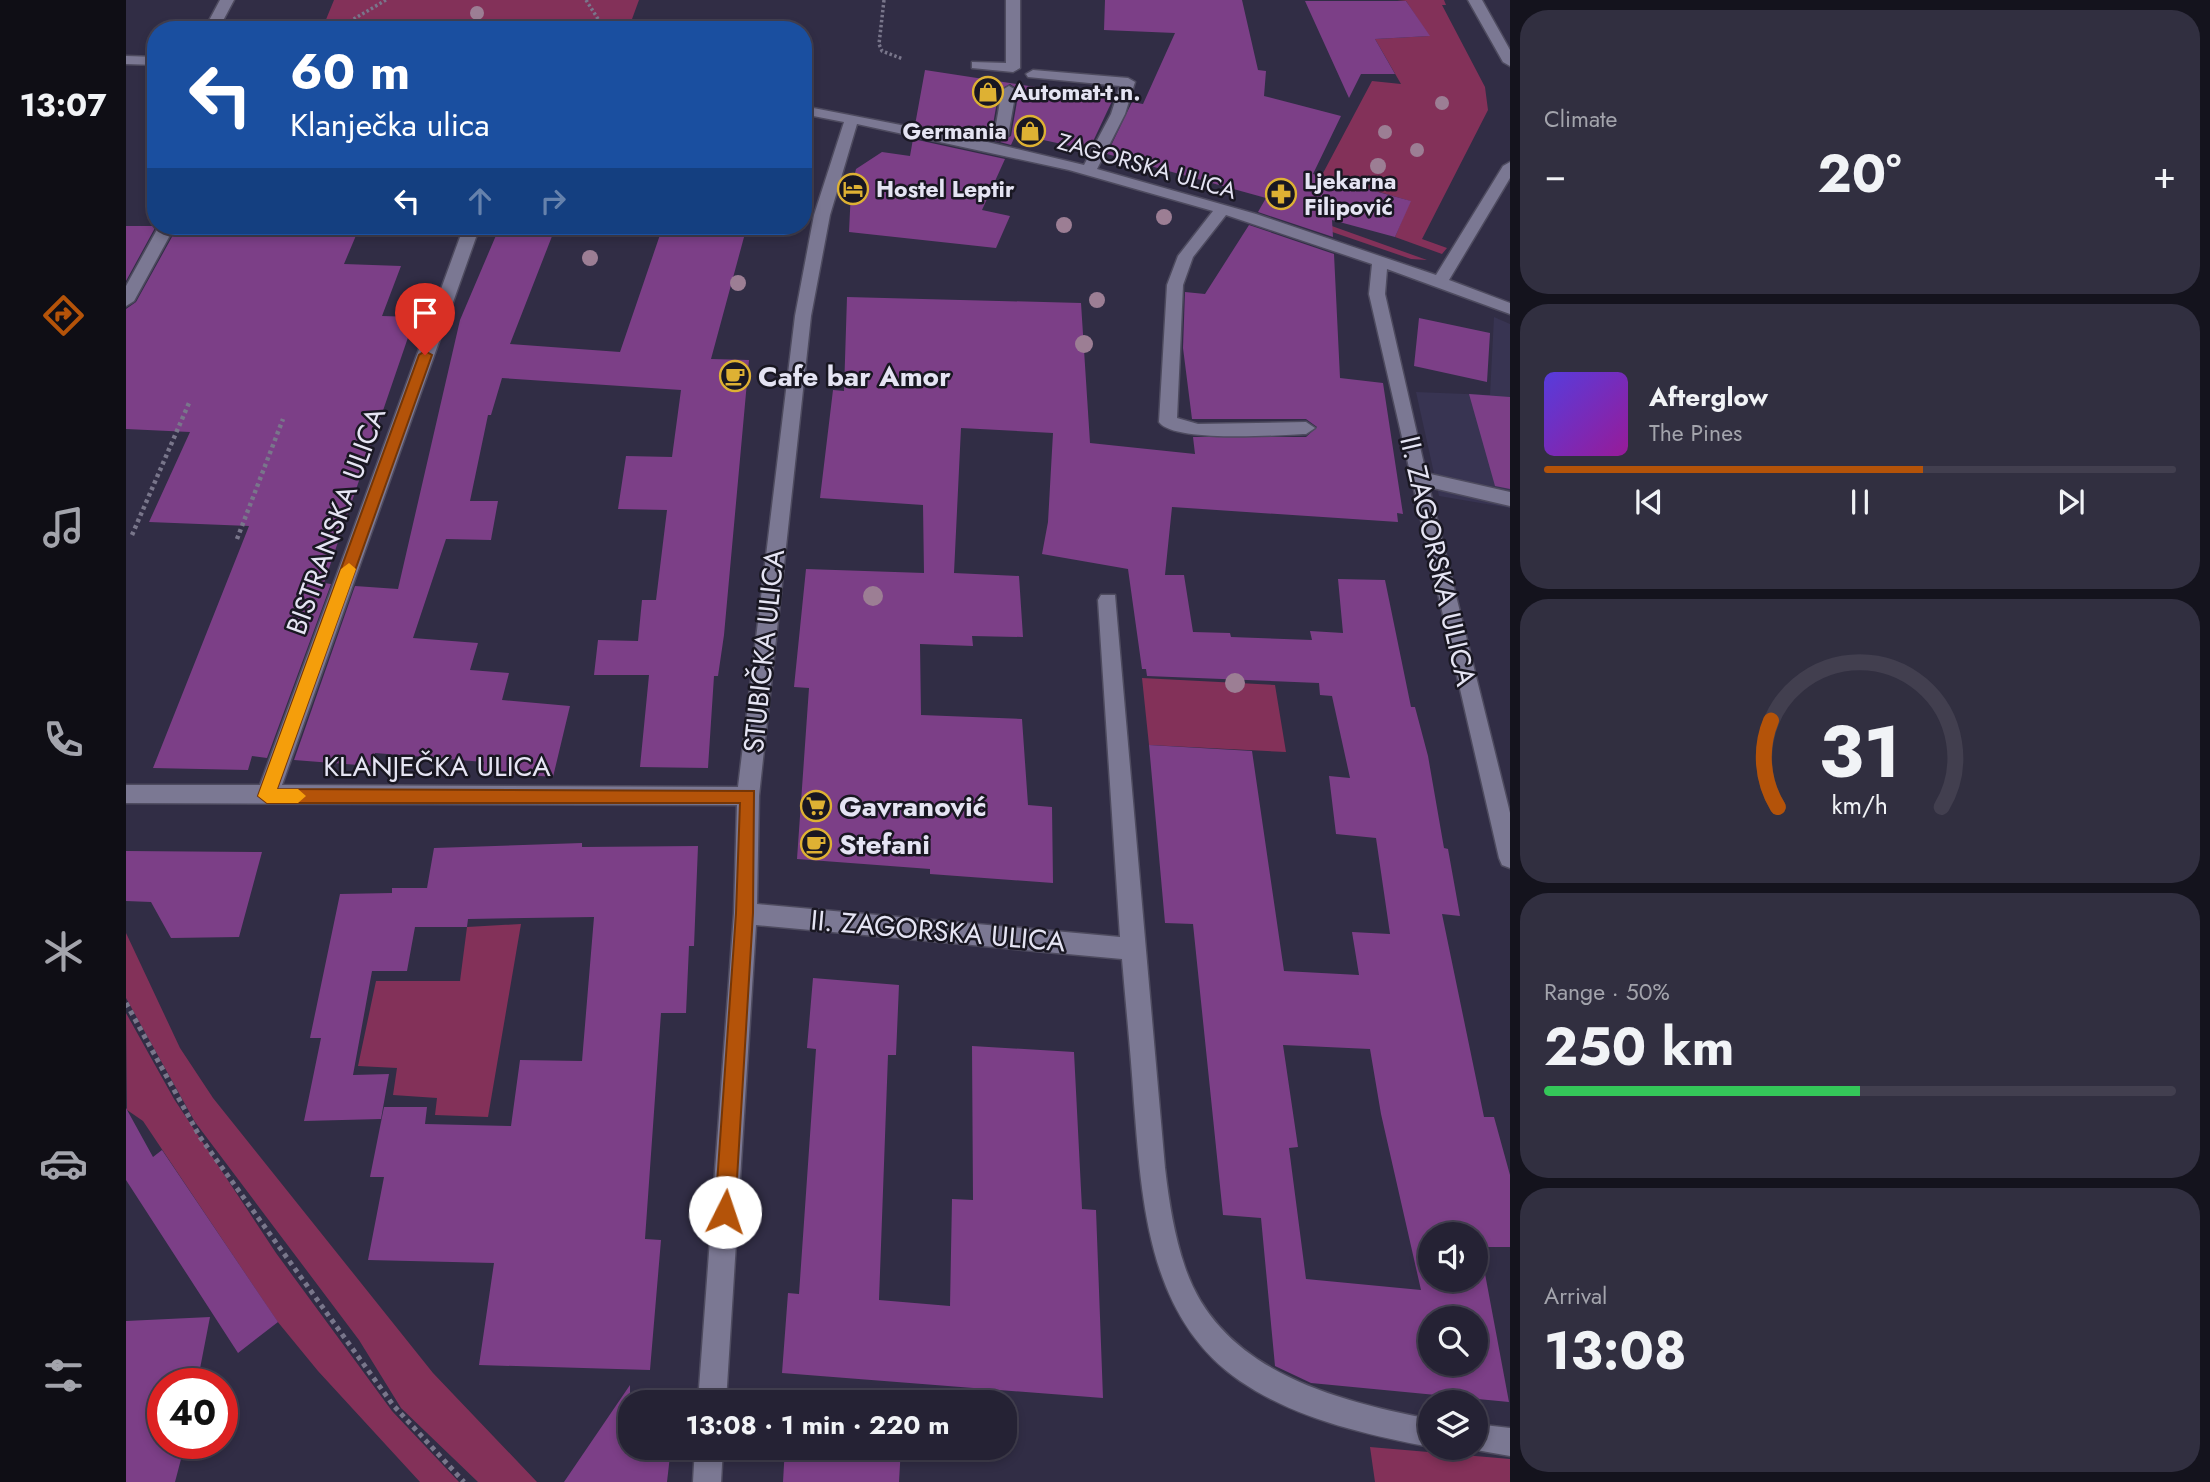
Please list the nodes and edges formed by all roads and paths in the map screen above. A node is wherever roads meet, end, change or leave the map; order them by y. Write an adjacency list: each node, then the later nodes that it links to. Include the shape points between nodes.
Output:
1 (227, 0): 7 (street)
2 (386, 0): 8 (path)
3 (586, 0): 9 (path)
4 (884, 0): 10 (path, via 879,44 882,51)
5 (1013, 0): 14 (street, via 1013,68)
6 (1475, 0): 13 (street)
7 (216, 21)
8 (350, 21)
9 (599, 21)
10 (903, 59)
11 (126, 60): 12 (street)
12 (147, 61)
13 (1510, 62)
14 (977, 65)
15 (1033, 74): 21 (street, via 1128,82 1118,114)
16 (1009, 90): 19 (street)
17 (812, 111): 18 (street, ZAGORSKA ULICA)
18 (852, 118): 21 (street, ZAGORSKA ULICA); 39 (street, STUBIČKA ULICA, via 822,215 803,316)
19 (1001, 136)
20 (1510, 166): 26 (street)
21 (1088, 171): 22 (street, ZAGORSKA ULICA)
22 (1222, 210): 25 (street, ZAGORSKA ULICA); 31 (street, via 1186,256 1175,285 1168,422 1198,430)
23 (162, 235): 27 (street)
24 (469, 235): 38 (street, BISTRANSKA ULICA)
25 (1380, 262): 26 (street, ZAGORSKA ULICA); 32 (street, II. ZAGORSKA ULICA, via 1377,294)
26 (1440, 282): 28 (street, ZAGORSKA ULICA)
27 (126, 301)
28 (1510, 309)
29 (189, 403): 34 (path)
30 (284, 419): 35 (path)
31 (1306, 428)
32 (1418, 478): 33 (street); 40 (street, II. ZAGORSKA ULICA)
33 (1510, 499)
34 (132, 535)
35 (237, 539)
36 (1108, 600): 42 (street)
37 (126, 794): 38 (street, KLANJEČKA ULICA)
38 (267, 796): 39 (street, KLANJEČKA ULICA)
39 (748, 796): 41 (street, STUBIČKA ULICA)
40 (1510, 858)
41 (745, 913): 42 (street, II. ZAGORSKA ULICA); 44 (street, STUBIČKA ULICA)
42 (1131, 949): 45 (street, via 1160,1223 1174,1277 1200,1325 1235,1359 1303,1402 1359,1420)
43 (126, 1003): 49 (path, via 200,1138 393,1405)
44 (713, 1390)
45 (1418, 1431)
46 (1488, 1439): 47 (street)
47 (1510, 1442)
48 (708, 1460): 50 (street)
49 (464, 1482)
50 (706, 1482)

